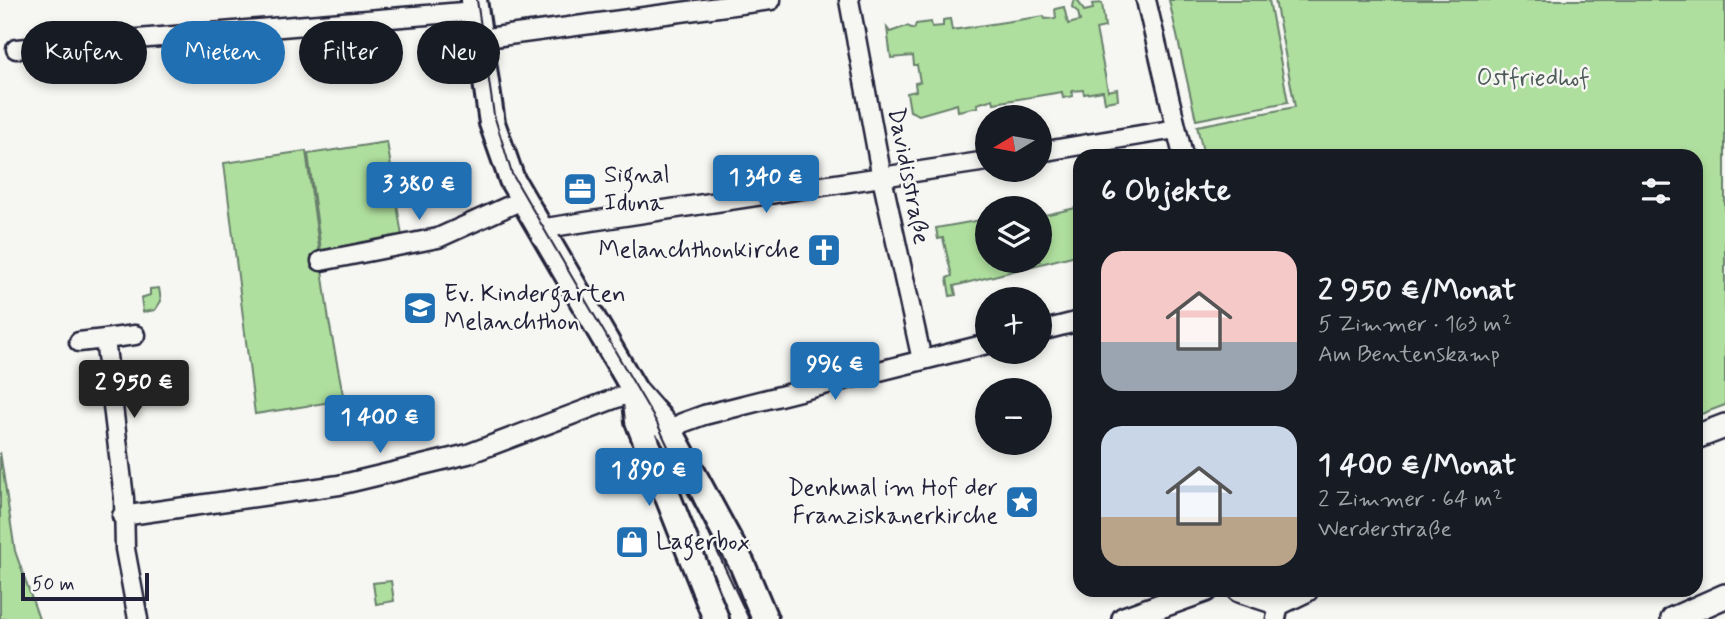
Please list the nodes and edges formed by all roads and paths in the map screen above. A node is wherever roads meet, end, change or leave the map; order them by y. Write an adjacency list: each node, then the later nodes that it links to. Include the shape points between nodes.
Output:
1 (771, 0): 5 (street)
2 (849, 0): 12 (street, Davidisstraße)
3 (1146, 0): 8 (street)
4 (475, 5): 6 (street)
5 (500, 36)
6 (16, 49)
7 (486, 84): 13 (main road, via 502,155)
8 (1177, 129): 9 (street); 10 (street)
9 (1181, 149)
10 (1052, 150)
11 (975, 163): 12 (street)
12 (882, 178): 14 (street); 22 (street, Davidisstraße)
13 (523, 200): 14 (main road); 15 (street, via 438,238)
14 (539, 229): 23 (main road)
15 (321, 261)
16 (1073, 323): 17 (street)
17 (1052, 328)
18 (135, 335): 19 (street)
19 (106, 339): 20 (street); 27 (street, via 124,498)
20 (79, 342)
21 (975, 347): 22 (street)
22 (922, 360): 25 (street, via 704,415)
23 (635, 391): 25 (main road); 27 (street, via 468,454 326,487); 33 (main road, via 638,421)
24 (1725, 426): 26 (street)
25 (670, 431): 35 (main road)
26 (1703, 434)
27 (122, 516): 34 (street)
28 (1725, 596): 37 (street)
29 (1185, 597): 36 (street)
30 (1254, 597): 32 (street)
31 (1296, 597): 32 (street)
32 (1279, 608)
33 (716, 617)
34 (138, 619)
35 (765, 619)
36 (1124, 619)
37 (1673, 619)

